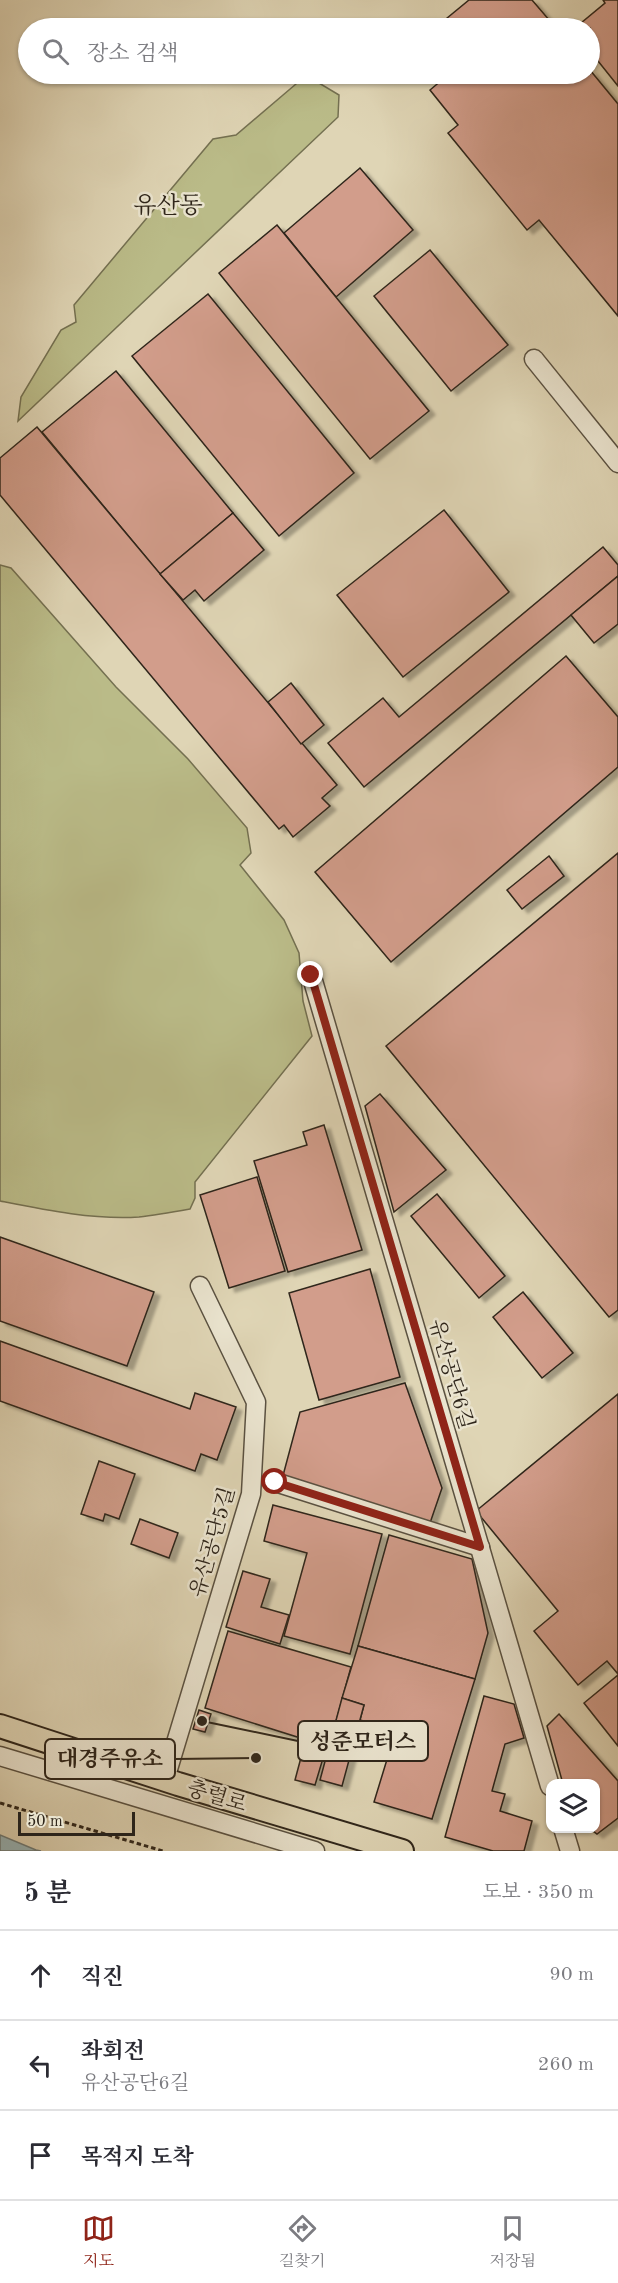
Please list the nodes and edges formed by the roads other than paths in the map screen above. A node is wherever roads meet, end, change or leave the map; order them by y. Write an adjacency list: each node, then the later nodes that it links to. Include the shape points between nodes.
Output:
1 (534, 359): 2 (street)
2 (618, 463)
3 (311, 975): 6 (street, 유산공단6길)
4 (200, 1286): 9 (street, 유산공단5길, via 256,1402 251,1494)
5 (275, 1482): 6 (street)
6 (480, 1547): 10 (street, 유산공단6길)
7 (0, 1726): 9 (main road, 충렬로)
8 (0, 1756): 12 (street)
9 (165, 1779): 13 (main road, 충렬로)
10 (548, 1779)
11 (565, 1833): 14 (street)
12 (315, 1851)
13 (402, 1851)
14 (570, 1851)

